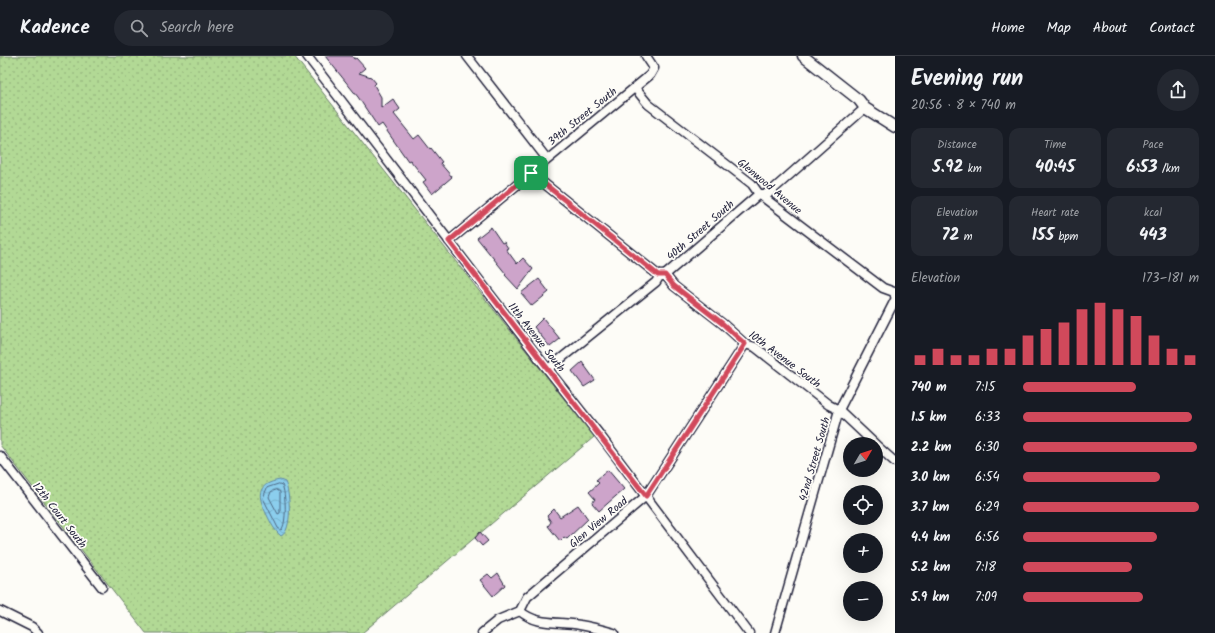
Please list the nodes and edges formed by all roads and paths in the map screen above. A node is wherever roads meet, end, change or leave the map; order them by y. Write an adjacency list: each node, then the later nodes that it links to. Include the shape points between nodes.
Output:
1 (307, 56): 11 (street, 11th Avenue South)
2 (467, 56): 8 (street)
3 (646, 56): 5 (street, 39th Street South, via 654,68)
4 (803, 56): 6 (street, via 859,100)
5 (635, 88): 8 (street, 39th Street South); 10 (street, Glenwood Avenue, via 648,104 752,184)
6 (865, 108): 7 (street); 10 (street, 40th Street South, via 768,194)
7 (895, 127)
8 (547, 159): 9 (street, 39th Street South)
9 (531, 173): 11 (street, 39th Street South); 12 (street, 10th Avenue South, via 658,275)
10 (759, 194): 12 (street, 40th Street South); 13 (street, Glenwood Avenue, via 884,288 894,292)
11 (449, 241): 16 (street, 11th Avenue South)
12 (665, 275): 15 (street, 10th Avenue South, via 674,286); 16 (street, 40th Street South, via 659,276 656,282)
13 (895, 296)
14 (895, 300): 17 (street, 42nd Street South)
15 (745, 344): 17 (street, 10th Avenue South, via 755,347); 22 (street, Glen View Road)
16 (548, 369): 22 (street, 11th Avenue South)
17 (839, 410): 18 (street, 10th Avenue South); 30 (street, 42nd Street South)
18 (868, 437)
19 (883, 451): 21 (street, 10th Avenue South)
20 (0, 456): 23 (street, 12th Court South)
21 (895, 462)
22 (646, 496): 25 (street, Glen View Road, via 527,597); 29 (street, 11th Avenue South)
23 (102, 587)
24 (0, 611): 26 (street, via 32,627)
25 (520, 611): 27 (street, via 498,620); 28 (street, via 526,617 538,621 579,625)
26 (38, 633)
27 (482, 633)
28 (614, 633)
29 (749, 633)
30 (775, 633)

